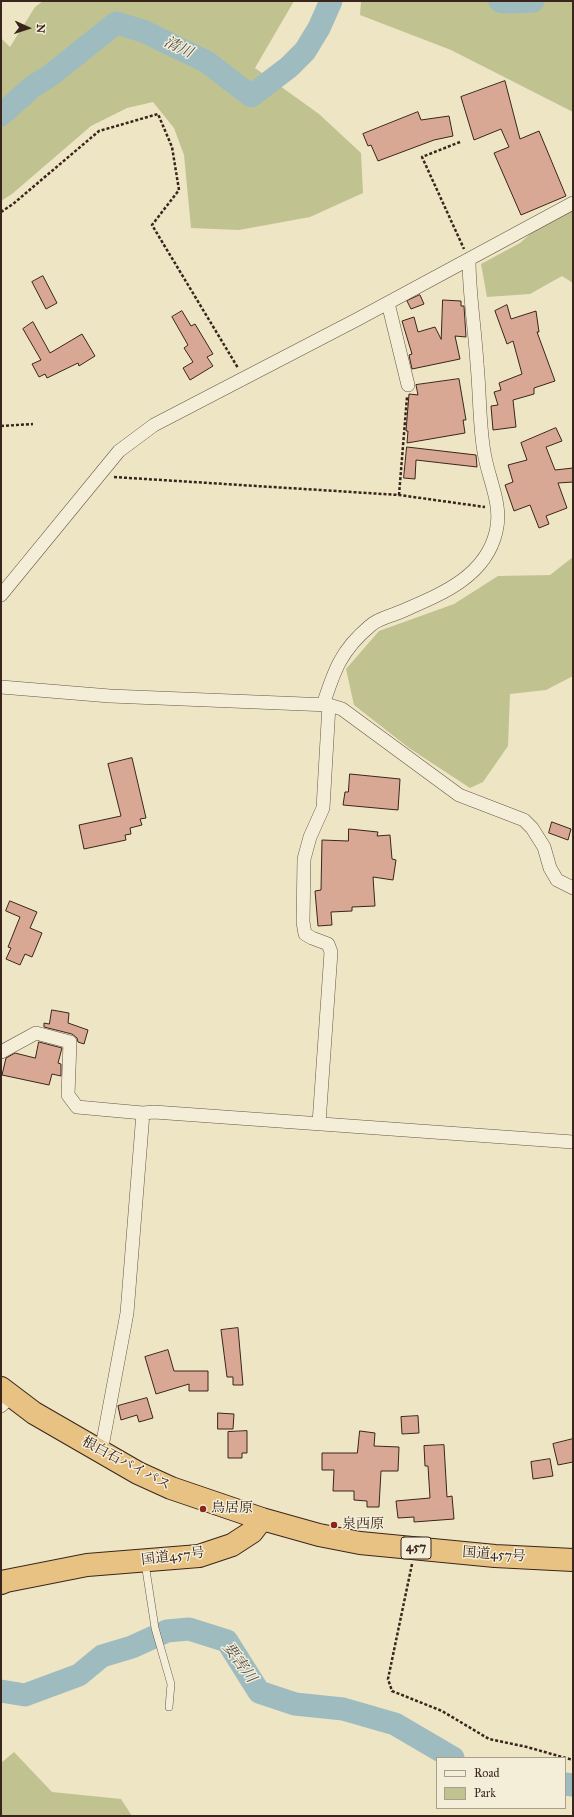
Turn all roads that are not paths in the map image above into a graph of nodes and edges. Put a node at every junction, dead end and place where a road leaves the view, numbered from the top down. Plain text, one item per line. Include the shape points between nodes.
1 (573, 203) edge
2 (469, 259) junction
3 (388, 303) junction
4 (408, 385) road end
5 (1, 595) edge
6 (1, 687) edge
7 (326, 705) junction
8 (573, 888) edge
9 (1, 1052) edge
10 (143, 1113) junction
11 (319, 1123) junction
12 (573, 1142) edge
13 (4, 1397) edge
14 (101, 1452) junction
15 (262, 1519) junction
16 (573, 1560) edge
17 (144, 1561) junction
18 (1, 1583) edge
19 (169, 1707) dead end

1 - 2 street
2 - 3 street
2 - 7 street via 469,288 474,317 484,453 498,505 496,532 484,560 461,582 428,600 371,624 348,646 335,670
3 - 4 street
3 - 5 street via 154,425 119,451
6 - 7 street via 110,696
7 - 8 street via 342,709 356,717 459,795 524,820 544,847 550,868 557,880
7 - 11 street via 323,808 310,837 304,859 305,934 328,944 331,952
9 - 10 street via 36,1033 70,1042 68,1095 77,1108
10 - 11 street
10 - 14 street via 127,1313
11 - 12 street
13 - 14 highway, 根白石バイパス / 457
14 - 15 highway, 根白石バイパス / 457 via 138,1474 171,1488
15 - 16 highway, 国道457号 / 457 via 360,1543 495,1556
15 - 17 highway, 国道457号 via 252,1532 232,1545 199,1556
17 - 18 highway, 国道457号 via 87,1565
17 - 19 lane via 155,1628 171,1684

